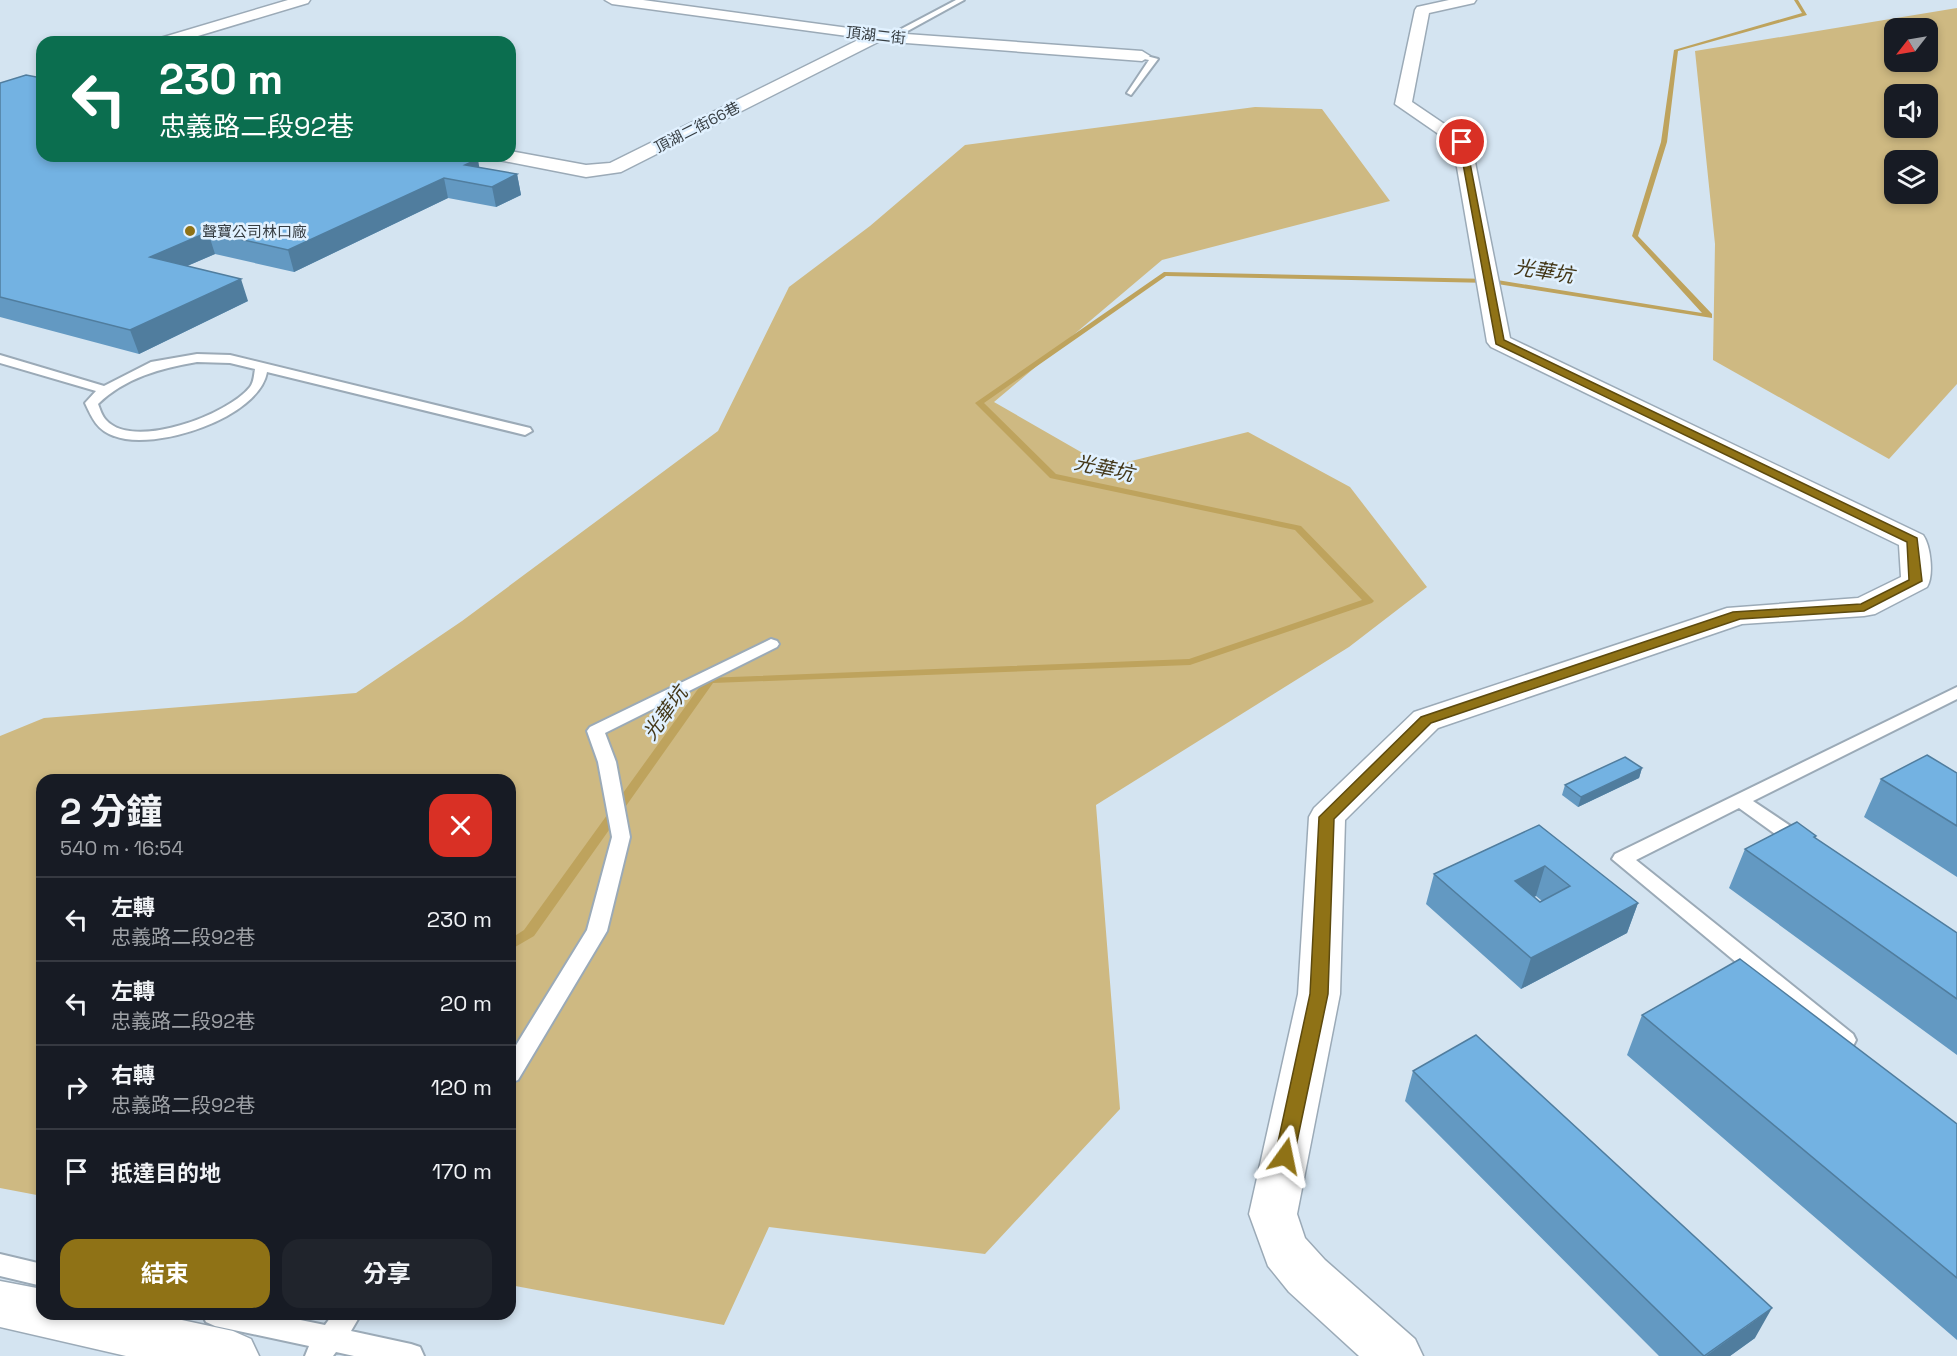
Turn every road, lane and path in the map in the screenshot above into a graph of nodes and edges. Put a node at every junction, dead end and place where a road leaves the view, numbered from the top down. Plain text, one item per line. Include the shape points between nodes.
1 (303, 0) edge
2 (612, 0) edge
3 (961, 0) edge
4 (1469, 0) edge
5 (182, 36) edge
6 (884, 37) junction
7 (1142, 56) joint
8 (1131, 93) dead end
9 (516, 158) edge
10 (0, 359) edge
11 (262, 367) junction
12 (105, 390) junction
13 (525, 431) dead end
14 (771, 644) dead end
15 (1957, 692) edge
16 (1739, 800) junction
17 (1815, 853) edge
18 (1864, 1055) edge
19 (516, 1064) edge
20 (0, 1265) edge
21 (36, 1274) edge
22 (0, 1304) edge
23 (36, 1312) edge
24 (71, 1320) edge
25 (234, 1320) edge
26 (344, 1320) edge
27 (324, 1348) edge
28 (233, 1356) edge
29 (411, 1356) edge
30 (1397, 1356) edge

1 - 5 street
2 - 6 street, 頂湖二街
3 - 6 lane
4 - 30 street via 1422,10 1403,104 1462,142 1499,342 1913,541 1916,581 1864,607 1738,615 1426,720 1327,817 1319,994 1273,1214 1285,1250 1307,1276
6 - 7 street, 頂湖二街
6 - 9 street, 頂湖二街66巷 via 614,168 586,171
7 - 8 lane via 1154,59
10 - 12 lane
11 - 12 lane via 230,359 198,358 155,365
11 - 12 lane via 257,387 240,403 200,424 164,435 132,436 105,427 93,416 91,403
11 - 13 lane
14 - 19 lane via 596,730 607,762 621,837 597,932
15 - 16 lane
16 - 17 lane
16 - 18 lane via 1622,859
20 - 21 lane
22 - 23 street
24 - 28 street
25 - 27 lane
26 - 27 lane
27 - 29 lane

